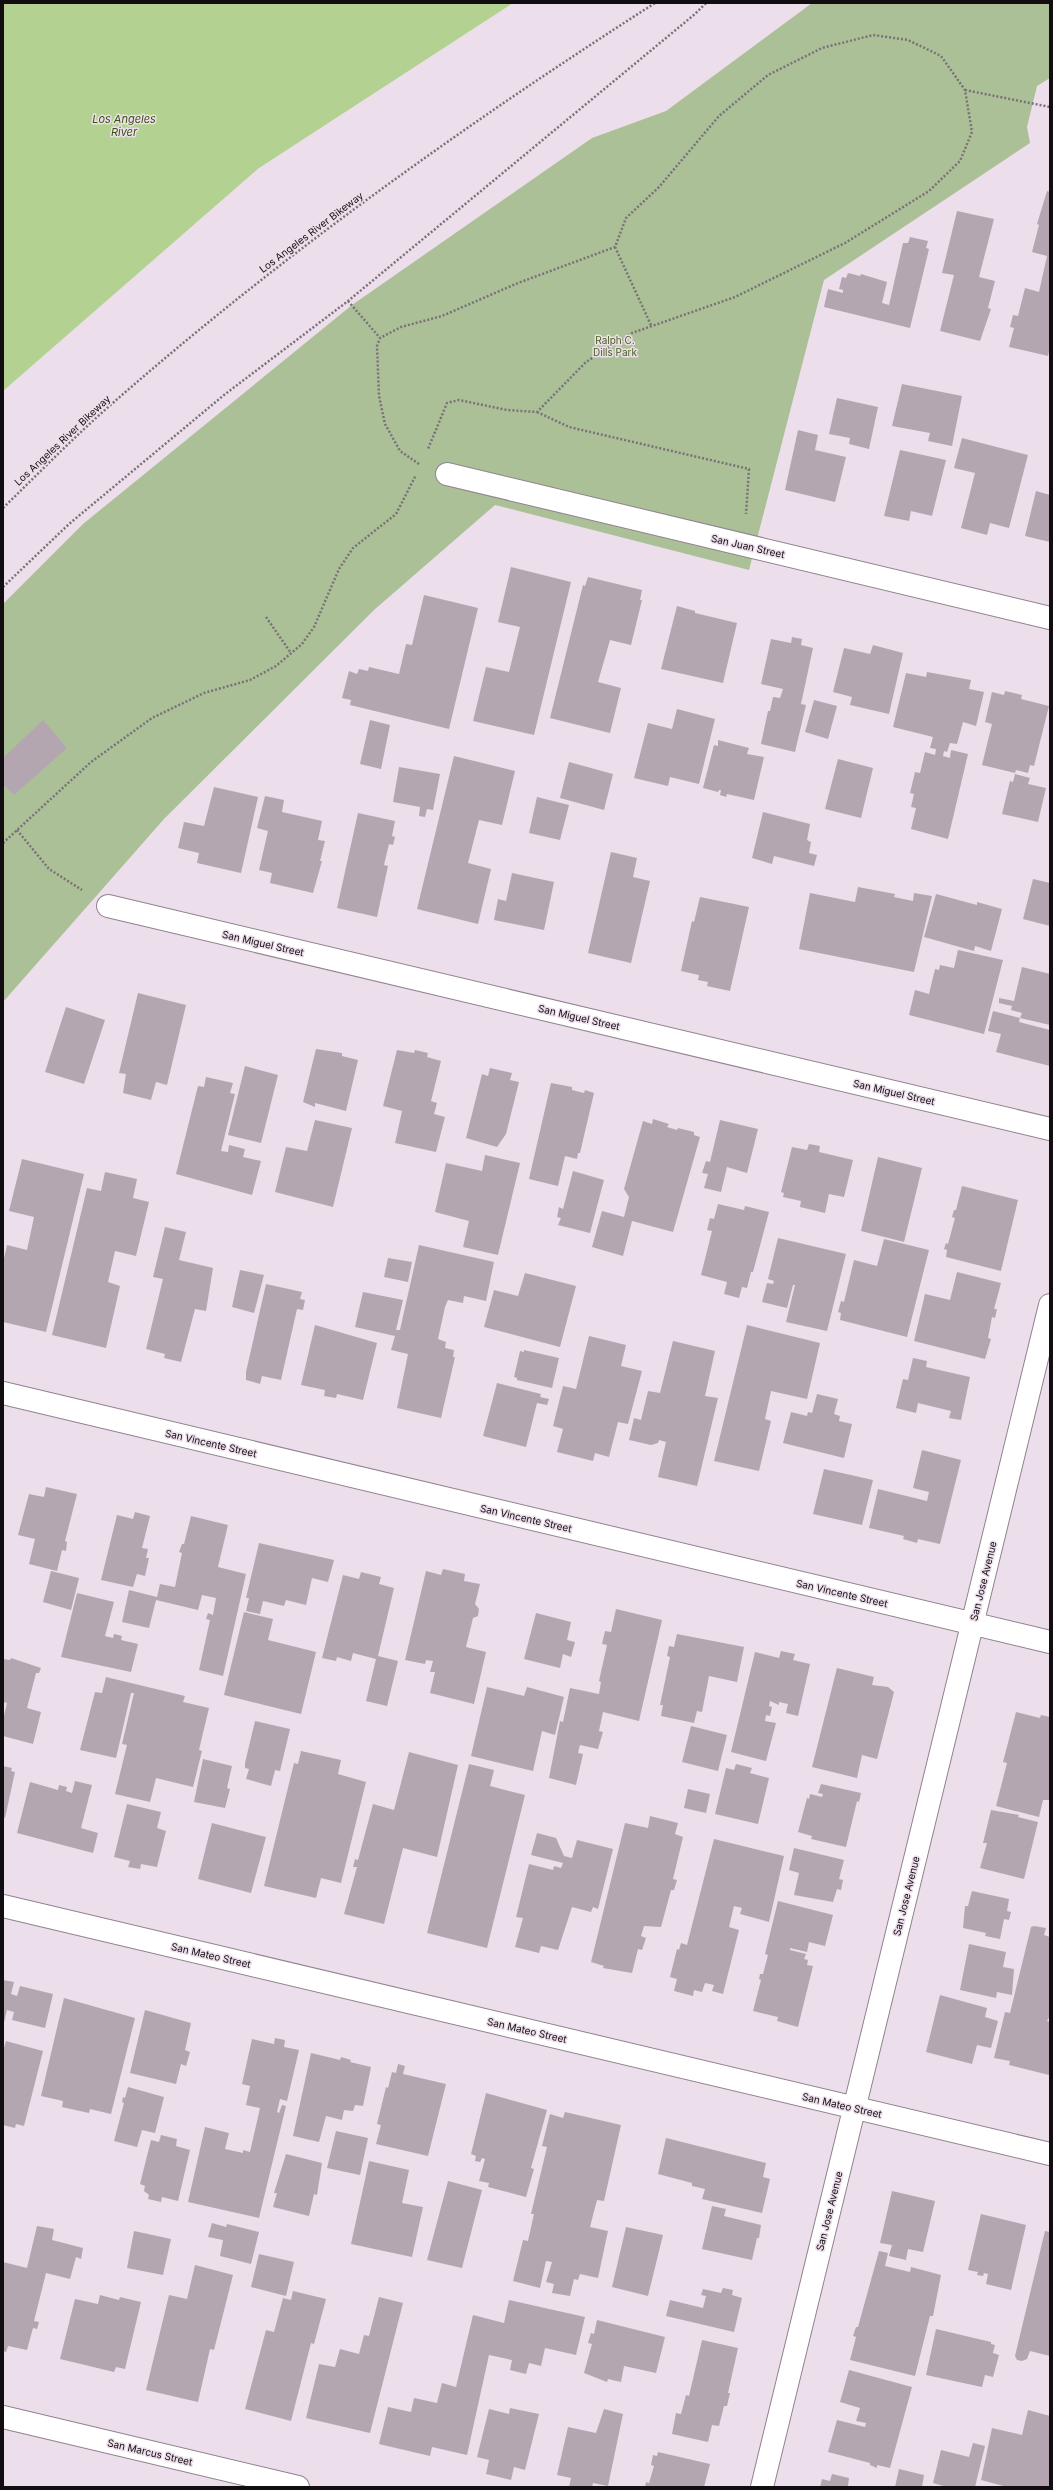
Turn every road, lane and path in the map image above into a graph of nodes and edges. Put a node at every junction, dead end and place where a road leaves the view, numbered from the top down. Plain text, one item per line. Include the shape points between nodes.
1 (655, 3) edge
2 (706, 3) edge
3 (965, 90) junction
4 (1050, 107) edge
5 (615, 246) junction
6 (348, 300) junction
7 (651, 325) junction
8 (380, 338) junction
9 (537, 412) junction
10 (427, 451) dead end
11 (424, 458) dead end
12 (422, 465) junction
13 (446, 474) dead end
14 (3, 508) edge
15 (746, 514) dead end
16 (3, 587) edge
17 (266, 617) dead end
18 (1050, 618) edge
19 (291, 653) junction
20 (18, 830) junction
21 (3, 843) edge
22 (108, 906) joint
23 (1050, 1129) edge
24 (1050, 1305) edge
25 (3, 1393) edge
26 (973, 1624) junction
27 (1050, 1642) edge
28 (3, 1906) edge
29 (854, 2108) junction
30 (1050, 2154) edge
31 (3, 2417) edge
32 (298, 2487) edge
33 (762, 2487) edge

1 - 14 path, Los Angeles River Bikeway via 465,129 322,233 222,311 113,403
2 - 6 path
3 - 4 path
3 - 5 path via 941,56 908,40 873,35 822,48 768,75 719,116 659,187 626,218
3 - 7 path via 972,132 960,161 929,191 845,243 735,297
5 - 7 path
5 - 8 path via 442,316 401,327
6 - 8 path
6 - 16 path via 218,400 69,524
7 - 9 path via 632,333 586,362
8 - 12 path via 376,346 379,396 386,424 400,451
9 - 10 path via 507,410 459,400 447,403
9 - 15 path via 569,427 749,469
11 - 12 path
12 - 19 path via 396,514 353,548 339,569 314,627 302,644
13 - 18 street, San Juan Street
17 - 19 path
19 - 20 path via 276,666 250,680 204,693 152,718 91,762
20 - 21 path
20 - 22 path via 49,869
22 - 23 street, San Miguel Street
24 - 26 street, San Jose Avenue
25 - 26 street, San Vincente Street
26 - 27 street, San Vincente Street
26 - 29 street, San Jose Avenue
28 - 29 street, San Mateo Street
29 - 30 street, San Mateo Street
29 - 33 street, San Jose Avenue
31 - 32 street, San Marcus Street

